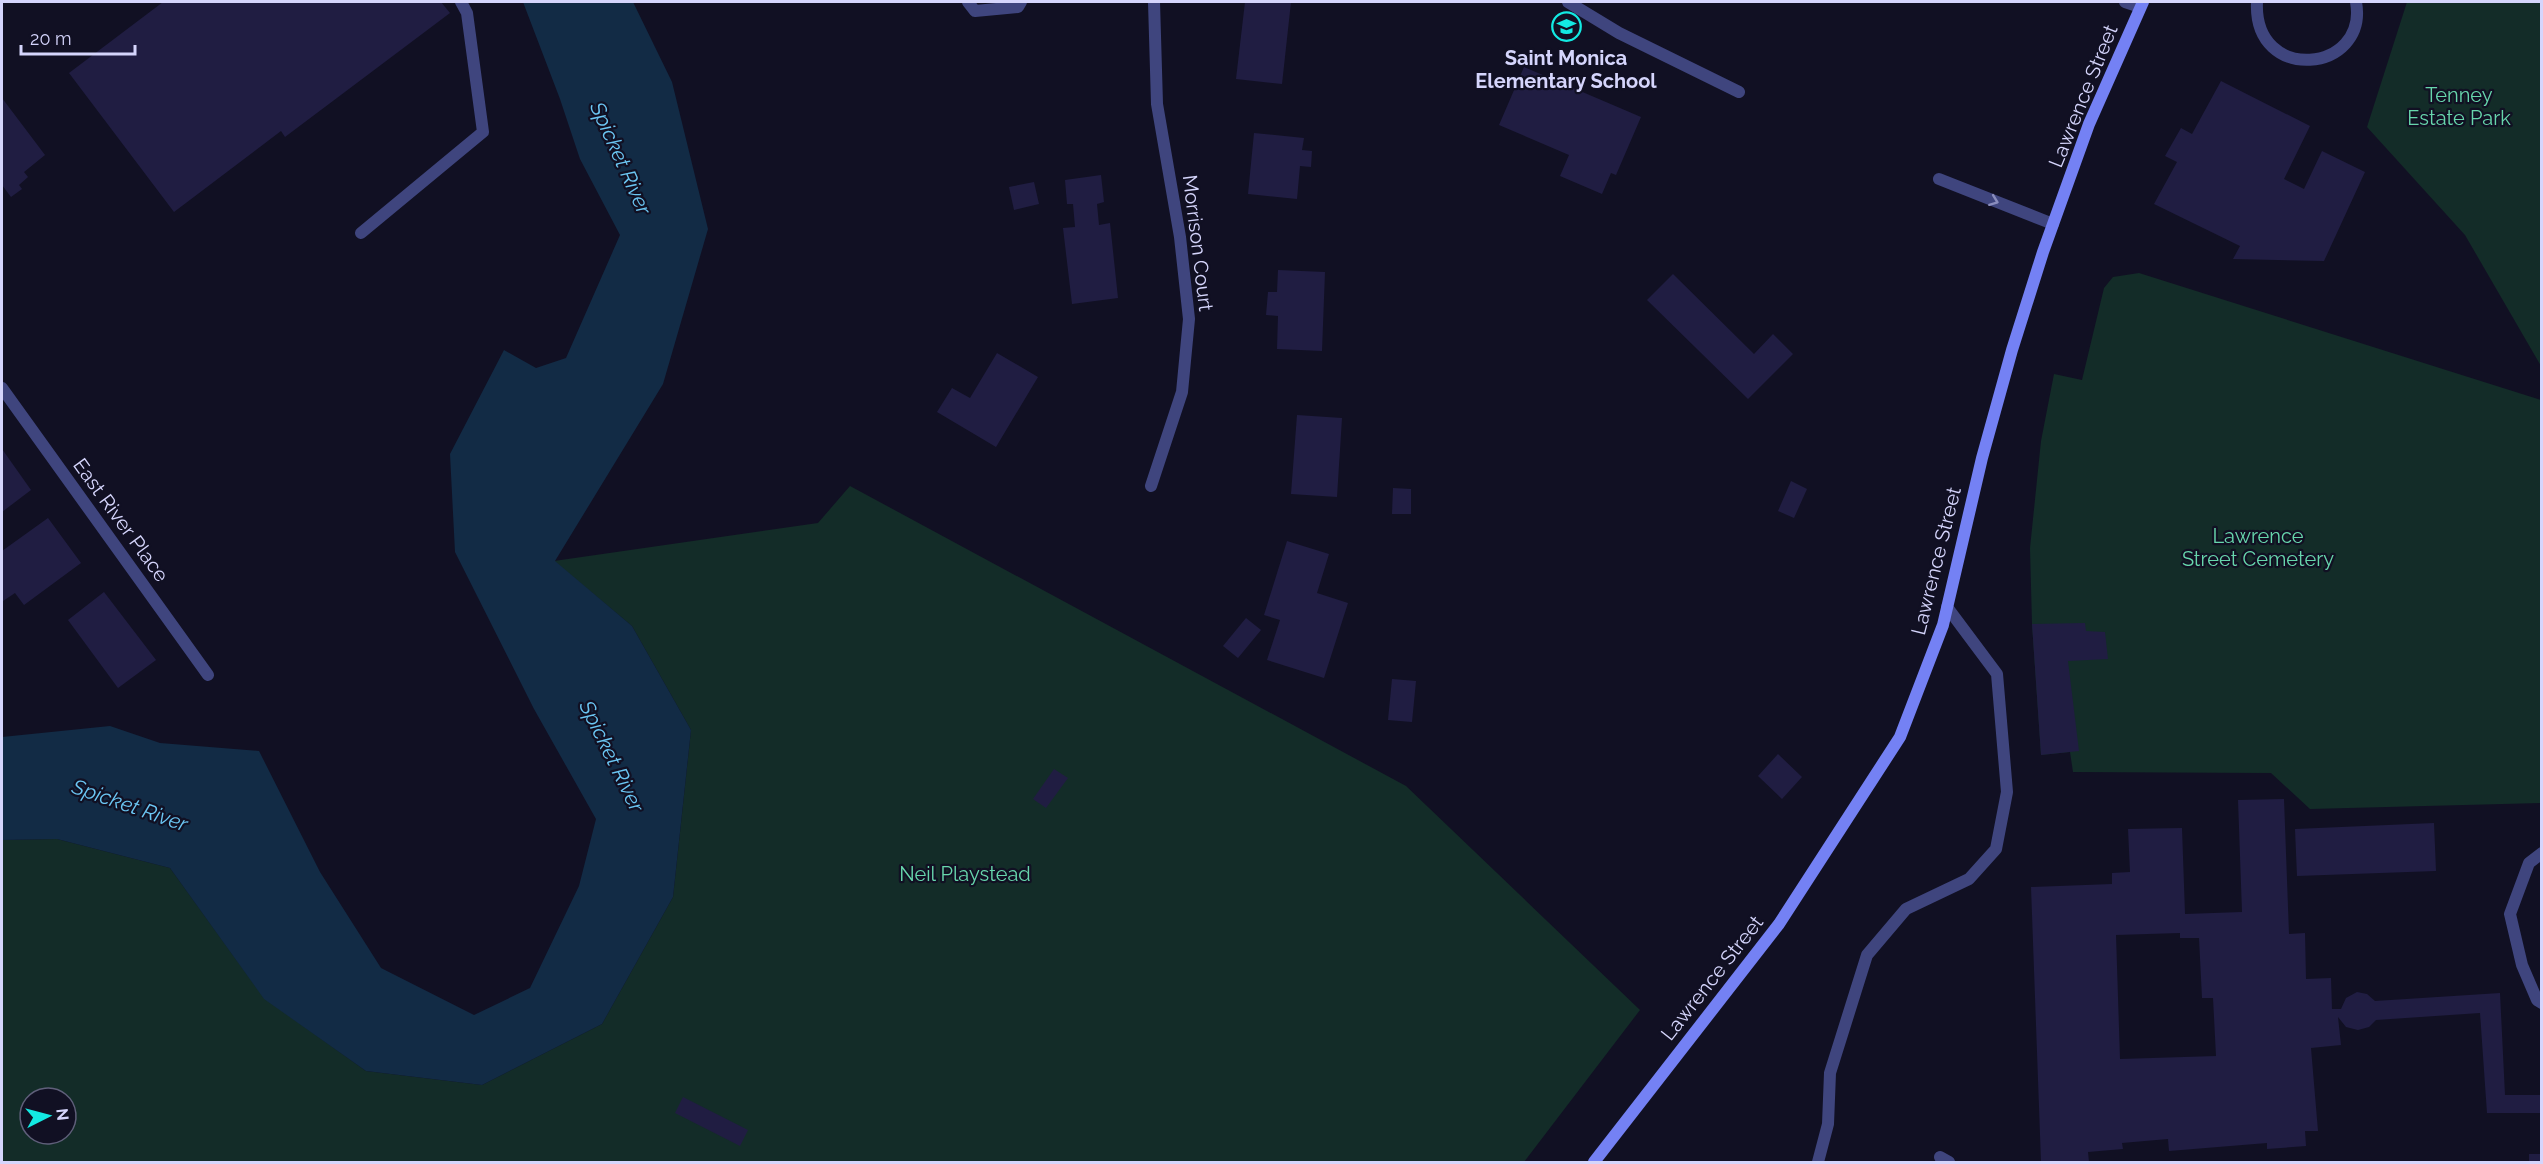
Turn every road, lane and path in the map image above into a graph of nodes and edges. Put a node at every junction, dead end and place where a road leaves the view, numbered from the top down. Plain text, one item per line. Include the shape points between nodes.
1 (461, 2) edge
2 (968, 2) edge
3 (1021, 2) edge
4 (1154, 2) edge
5 (1568, 2) edge
6 (2125, 2) edge
7 (2257, 2) edge
8 (2356, 2) edge
9 (2142, 4) edge
10 (1739, 92) dead end
11 (1939, 179) dead end
12 (2053, 224) junction
13 (361, 233) dead end
14 (2, 388) edge
15 (1151, 486) dead end
16 (1947, 607) junction
17 (208, 675) dead end
18 (2541, 853) edge
19 (2541, 1004) edge
20 (1594, 1162) edge
21 (1818, 1162) edge

1 - 13 street via 468,13 483,132
2 - 3 street via 975,11 1018,7
4 - 15 street, Morrison Court via 1157,104 1180,237 1189,319 1182,392
5 - 10 street via 1619,33
6 - 9 street
7 - 8 street via 2261,33 2271,47 2302,61 2319,60 2347,42 2355,27
9 - 12 main road, Lawrence Street via 2089,124
11 -> 12 street
12 - 16 main road, Lawrence Street via 1982,458
14 - 17 street, East River Place
16 - 20 main road, Lawrence Street via 1900,737 1779,924
16 - 21 street via 1997,674 2007,792 1996,849 1969,879 1906,909 1867,955 1830,1073 1828,1124
18 - 19 street via 2529,863 2510,914 2522,965

